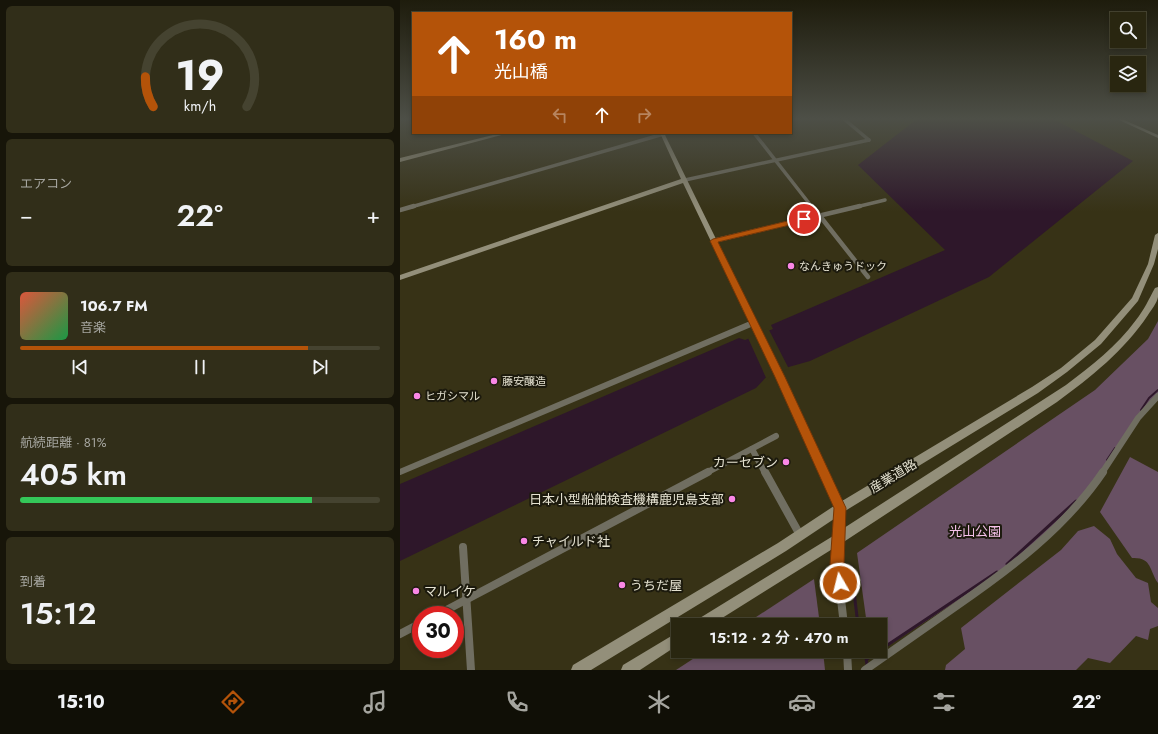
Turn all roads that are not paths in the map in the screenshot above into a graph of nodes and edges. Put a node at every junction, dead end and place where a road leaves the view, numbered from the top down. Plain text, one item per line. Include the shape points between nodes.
1 (439, 150) edge
2 (605, 150) edge
3 (672, 150) edge
4 (768, 150) edge
5 (821, 150) edge
6 (400, 160) edge
7 (776, 160) junction
8 (685, 180) junction
9 (885, 200) dead end
10 (400, 210) edge
11 (820, 216) junction
12 (1158, 235) edge
13 (713, 241) junction
14 (868, 277) dead end
15 (400, 278) edge
16 (1158, 290) edge
17 (755, 326) junction
18 (1158, 396) edge
19 (776, 436) dead end
20 (752, 449) junction
21 (400, 472) edge
22 (840, 508) junction
23 (800, 535) junction
24 (838, 539) junction
25 (463, 547) dead end
26 (467, 600) junction
27 (455, 606) edge
28 (710, 618) edge
29 (843, 618) edge
30 (412, 628) edge
31 (400, 634) edge
32 (671, 642) edge
33 (847, 658) edge
34 (867, 668) edge
35 (471, 670) edge
36 (578, 670) edge
37 (628, 670) edge
38 (848, 670) edge

1 - 6 main road
2 - 10 street
3 - 8 main road
4 - 7 street
5 - 7 street
7 - 8 street
7 - 11 street
8 - 13 main road
8 - 15 main road
9 - 11 street
11 - 13 street
11 - 14 street
12 - 22 main road, 産業道路 via 1151,264 1135,299 1098,342 1035,390
13 - 17 main road
16 - 24 main road, 産業道路 via 1129,335 1087,375
17 - 21 street
17 - 22 main road
18 - 34 street via 1138,418 1090,491 1034,549 1004,573
19 - 20 street
20 - 23 street
20 - 26 street
22 - 23 main road, 産業道路
22 - 24 main road
23 - 36 main road, 産業道路
24 - 28 main road, 産業道路
24 - 29 street via 837,565
25 - 26 street
26 - 27 street
26 - 35 street
30 - 31 street
32 - 37 main road
33 - 38 street

